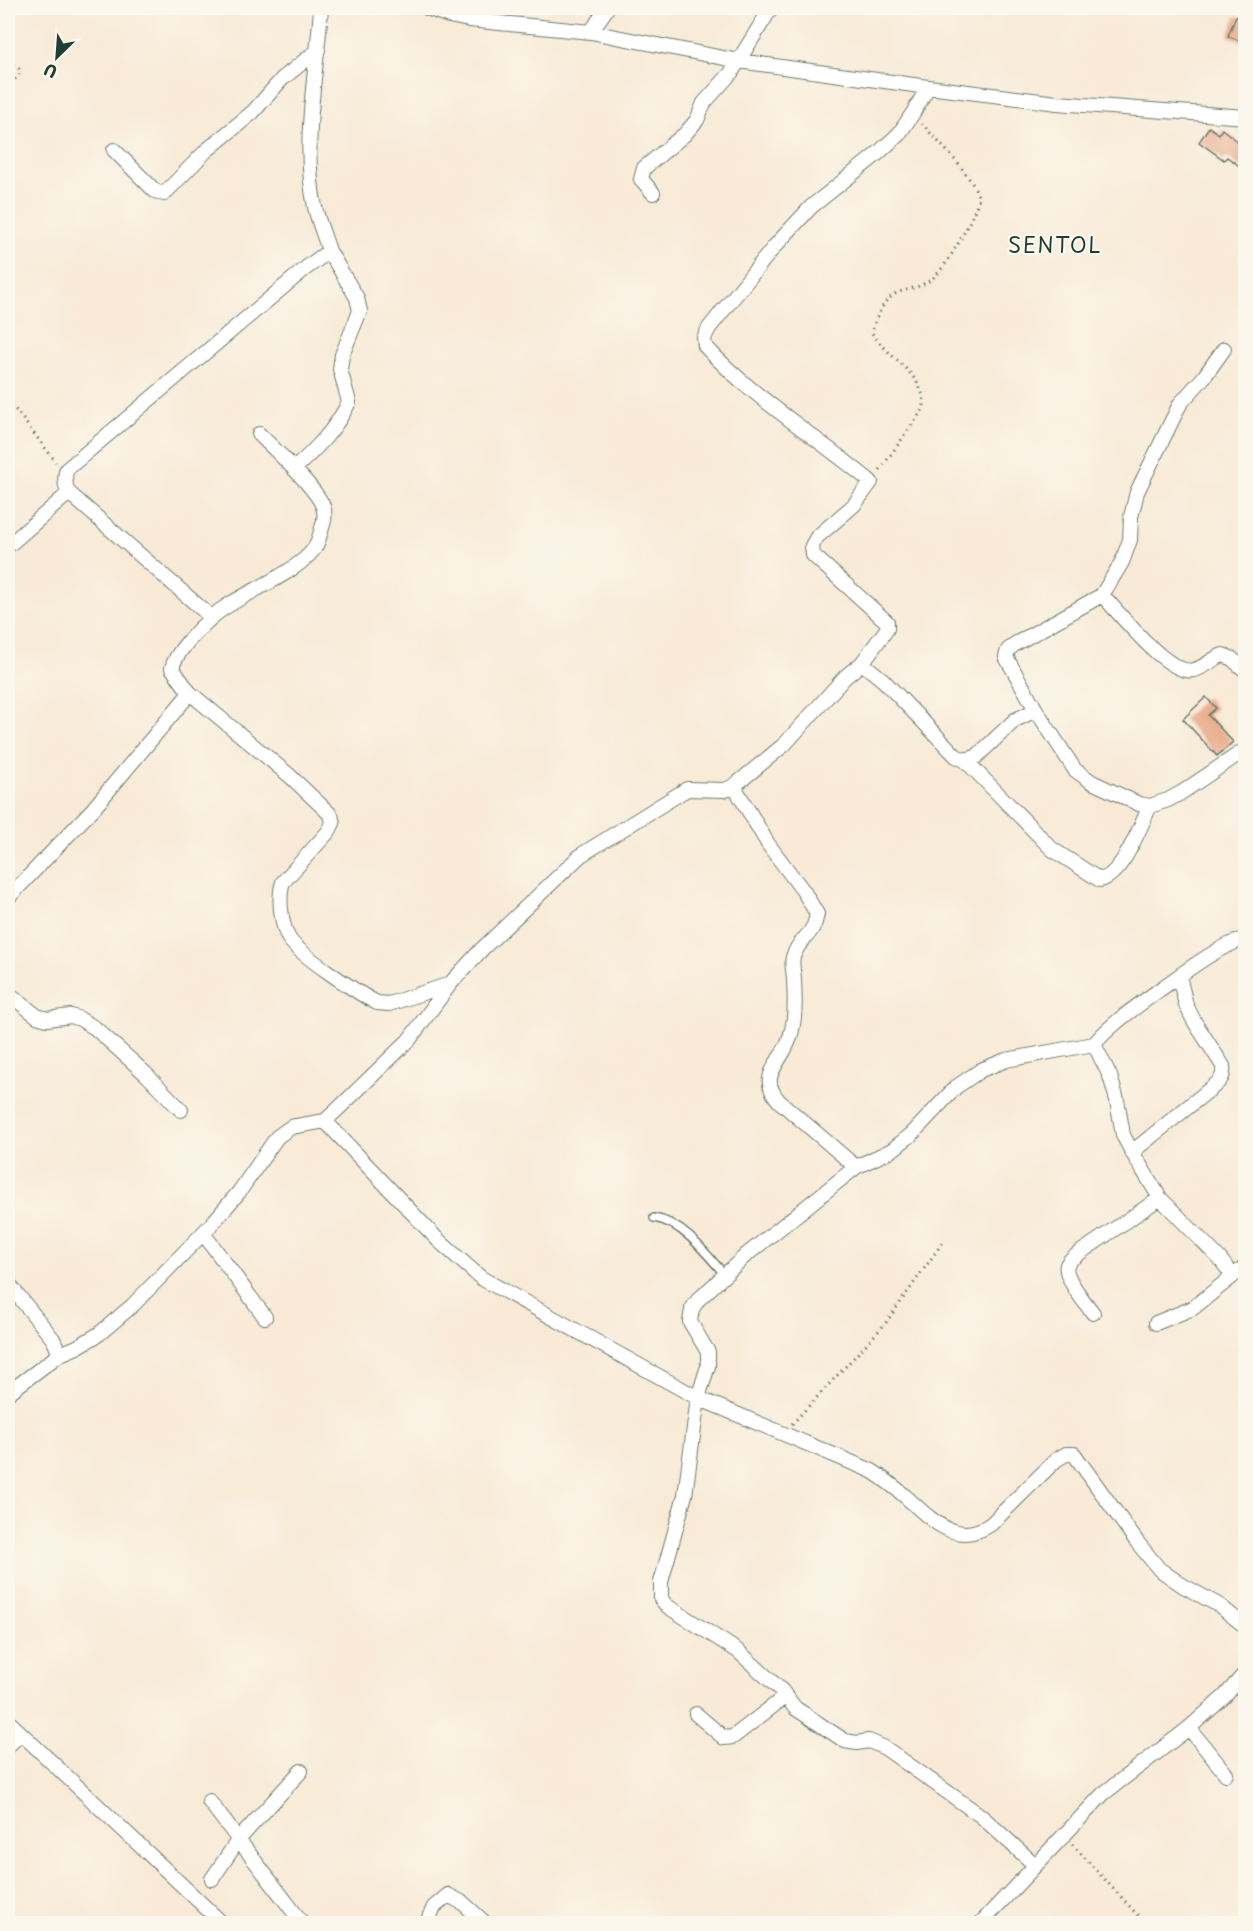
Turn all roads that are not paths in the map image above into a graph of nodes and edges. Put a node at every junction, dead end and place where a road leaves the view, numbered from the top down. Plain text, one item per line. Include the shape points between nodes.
1 (321, 8) edge
2 (427, 8) edge
3 (607, 8) edge
4 (771, 8) edge
5 (591, 32) junction
6 (318, 50) junction
7 (738, 61) junction
8 (928, 87) junction
9 (1245, 117) edge
10 (114, 150) dead end
11 (653, 193) dead end
12 (329, 251) junction
13 (1224, 349) dead end
14 (259, 434) dead end
15 (294, 469) junction
16 (69, 493) junction
17 (8, 546) edge
18 (1102, 595) junction
19 (211, 617) junction
20 (862, 663) junction
21 (1245, 671) edge
22 (190, 693) junction
23 (1036, 710) junction
24 (1245, 749) edge
25 (965, 760) junction
26 (734, 786) junction
27 (1150, 806) junction
28 (8, 898) edge
29 (1245, 938) edge
30 (1179, 976) junction
31 (450, 984) junction
32 (8, 993) edge
33 (1094, 1044) junction
34 (181, 1110) dead end
35 (325, 1121) junction
36 (1132, 1152) junction
37 (856, 1167) junction
38 (1160, 1198) junction
39 (654, 1218) dead end
40 (203, 1233) junction
41 (1245, 1266) edge
42 (723, 1274) junction
43 (1233, 1276) junction
44 (8, 1283) edge
45 (1093, 1313) dead end
46 (265, 1317) dead end
47 (1156, 1323) dead end
48 (60, 1354) junction
49 (8, 1393) edge
50 (698, 1398) junction
51 (1245, 1627) edge
52 (1245, 1672) edge
53 (786, 1696) junction
54 (696, 1714) dead end
55 (8, 1721) edge
56 (1189, 1728) junction
57 (20, 1734) junction
58 (8, 1746) edge
59 (301, 1771) dead end
60 (1226, 1774) dead end
61 (209, 1802) dead end
62 (239, 1839) junction
63 (1034, 1864) junction
64 (212, 1879) dead end
65 (223, 1923) edge
66 (303, 1923) edge
67 (426, 1923) edge
68 (486, 1923) edge
69 (980, 1923) edge

1 - 6 street
2 - 5 street via 469,20
3 - 5 street
4 - 7 street
5 - 7 street
6 - 10 street via 282,79 253,112 206,151 164,194 155,191
6 - 12 street via 310,118 310,172 315,208
7 - 8 street
7 - 11 street via 685,134 644,168 641,180
8 - 9 street via 1079,105
8 - 20 street via 899,134 811,207 732,297 704,338 705,346 785,419 871,482 854,505 812,546 813,555 887,622 887,629
12 - 15 street via 360,310 340,369 349,402 341,420
12 - 16 street via 67,469
13 - 18 street via 1180,404 1137,492 1130,540
14 - 15 street
15 - 19 street via 321,502 326,515 314,549 297,564
16 - 17 street
16 - 19 street
18 - 21 street via 1165,661 1183,670 1194,670 1223,655
18 - 23 street via 1008,650 1006,657
19 - 22 street via 174,660 172,669
20 - 25 street via 956,756
20 - 26 street via 785,744
22 - 28 street via 93,809
22 - 31 street via 331,815 329,831 283,882 279,892 288,938 303,953 378,1003 389,1004
23 - 25 street via 1015,720 976,757
23 - 27 street via 1075,770 1092,782
24 - 27 street via 1168,800
25 - 27 street via 1052,849 1100,880 1111,875 1132,846
26 - 31 street via 725,790 687,789 581,855
26 - 37 street via 768,844 817,914 813,928 799,942 792,960 793,1018 789,1040 772,1071 771,1092
29 - 30 street via 1229,943
30 - 33 street via 1111,1025
30 - 36 street via 1186,1005 1224,1072 1214,1086
31 - 35 street via 409,1040
32 - 34 street via 37,1016 71,1016 95,1028
33 - 36 street via 1110,1076 1123,1135
33 - 37 street via 1006,1060 981,1070 956,1086 892,1150
35 - 40 street via 284,1130
35 - 50 street via 438,1240 481,1278
36 - 38 street
37 - 42 street
38 - 43 street
38 - 45 street via 1066,1266 1070,1281
39 - 42 lane via 679,1229
40 - 46 street
40 - 48 street via 99,1334
41 - 43 street
42 - 50 street via 692,1310 690,1322 708,1352
43 - 47 street via 1193,1308
44 - 48 street
48 - 49 street
50 - 51 street via 872,1471 933,1522 966,1534 980,1532 991,1524 1056,1460 1074,1454 1159,1569 1220,1606
50 - 53 street via 685,1495 661,1582 661,1599 738,1652
52 - 56 street
53 - 54 street via 733,1737 724,1738
53 - 63 street via 795,1708 845,1741 868,1741 885,1748 981,1816
55 - 57 street
56 - 60 street
56 - 63 street via 1102,1794
57 - 58 street
57 - 65 street
59 - 62 street
61 - 62 street
62 - 64 street
62 - 66 street
63 - 69 street
67 - 68 street via 434,1907 448,1895

